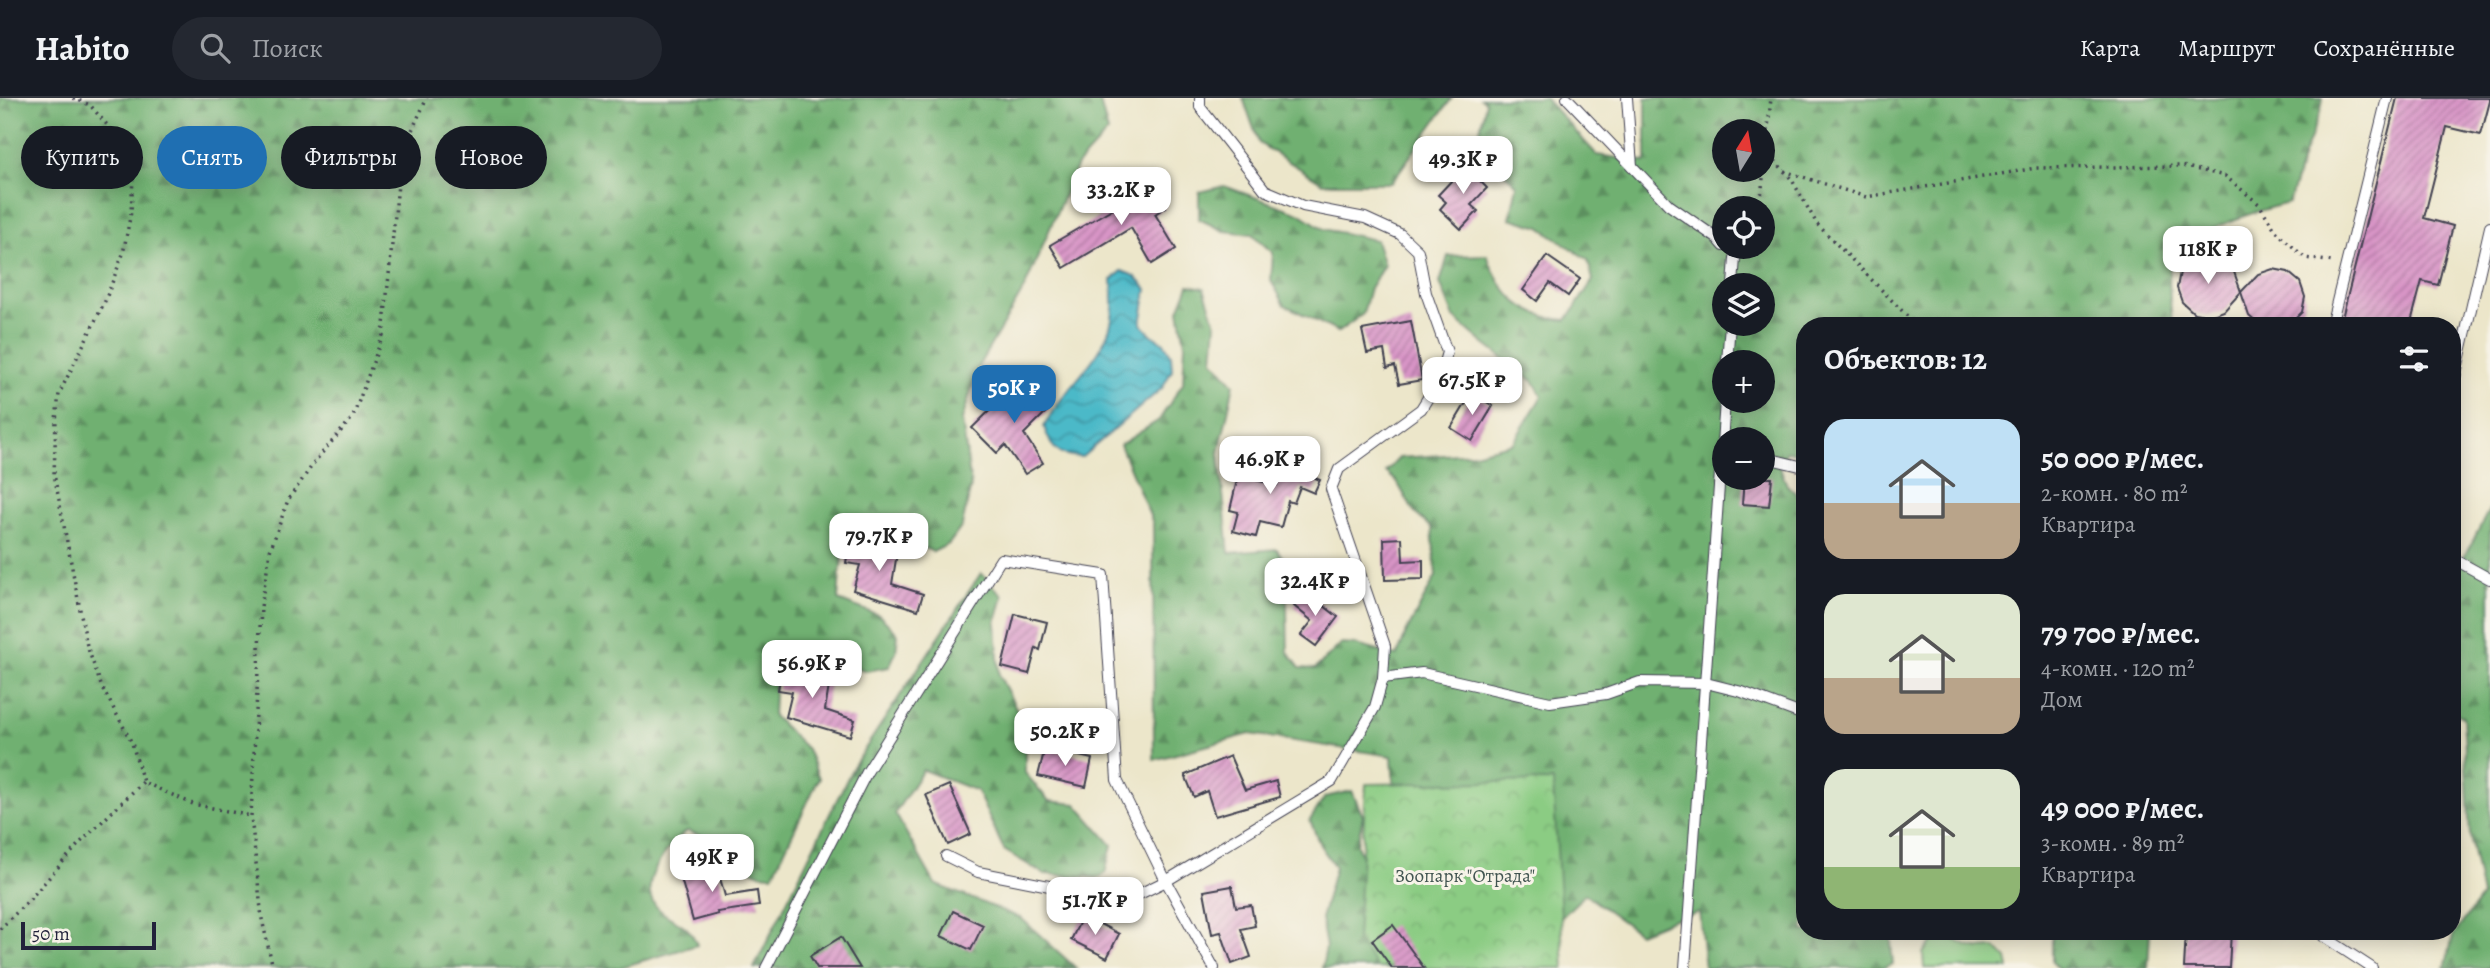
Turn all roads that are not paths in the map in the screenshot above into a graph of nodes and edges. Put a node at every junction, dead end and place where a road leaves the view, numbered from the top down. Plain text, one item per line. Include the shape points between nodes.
1 (1200, 98) edge
2 (1567, 98) edge
3 (1627, 98) edge
4 (2387, 98) edge
5 (1632, 166) junction
6 (2490, 227) edge
7 (1712, 235) edge
8 (2333, 317) edge
9 (2461, 352) edge
10 (1775, 460) edge
11 (1796, 465) edge
12 (1720, 490) edge
13 (2461, 563) edge
14 (2490, 579) edge
15 (1383, 678) junction
16 (1706, 684) junction
17 (1796, 712) edge
18 (946, 856) dead end
19 (1166, 881) junction
20 (2329, 940) edge
21 (766, 968) edge
22 (1214, 968) edge
23 (1685, 968) edge
24 (2372, 968) edge

1 - 15 lane via 1200,107 1265,190 1303,206 1365,218 1399,234 1418,251 1426,293 1447,352 1439,380 1421,409 1339,469 1331,489 1385,646
2 - 5 lane
3 - 5 lane
4 - 8 lane
5 - 7 lane via 1669,205
6 - 9 lane
10 - 11 lane
12 - 16 lane
13 - 14 lane
15 - 16 lane via 1422,673 1550,702 1606,694 1640,682
15 - 19 lane via 1375,707 1332,781
16 - 17 lane
16 - 23 lane
18 - 19 lane via 978,872 1125,901
19 - 21 lane via 1117,780 1103,575 1001,559 867,772
19 - 22 lane
20 - 24 lane

